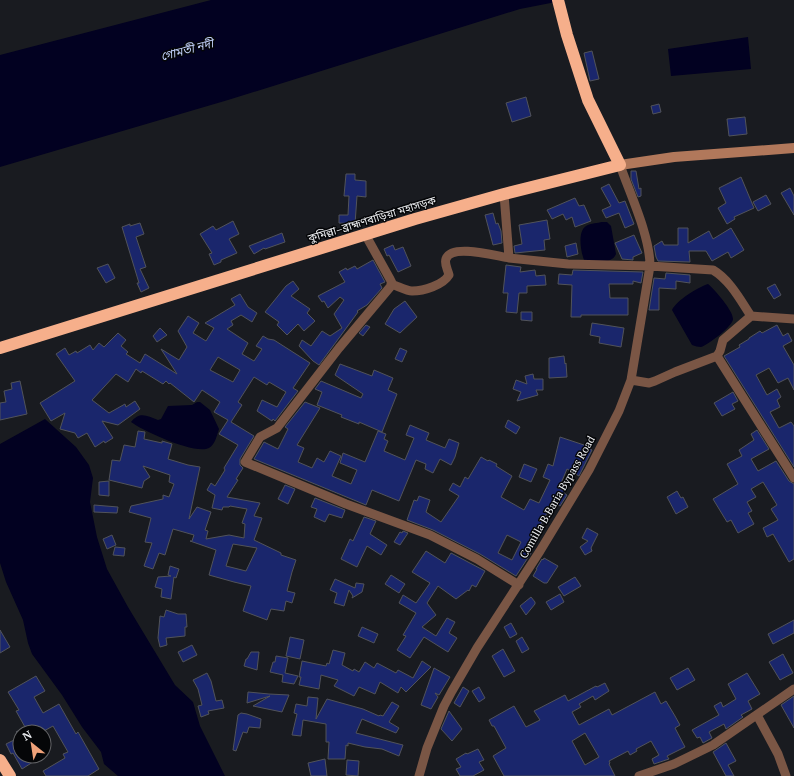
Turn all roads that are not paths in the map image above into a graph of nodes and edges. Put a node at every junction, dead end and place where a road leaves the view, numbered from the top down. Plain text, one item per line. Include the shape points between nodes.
1 (558, 0) edge
2 (794, 148) edge
3 (620, 165) junction
4 (504, 194) junction
5 (365, 234) junction
6 (509, 258) junction
7 (650, 266) junction
8 (391, 284) junction
9 (751, 316) junction
10 (794, 319) edge
11 (0, 348) edge
12 (717, 356) junction
13 (631, 380) junction
14 (794, 478) edge
15 (518, 585) junction
16 (794, 689) edge
17 (757, 715) junction
18 (0, 760) edge
19 (10, 776) edge
20 (419, 776) edge
21 (639, 776) edge
22 (786, 776) edge

1 - 3 highway via 588,100
2 - 3 street via 674,157
3 - 4 highway, কুমিল্লা–ব্রাহ্মণবাড়িয়া মহাসড়ক
3 - 7 street, Comilla B.Baria Bypass Road via 645,237
4 - 5 highway, কুমিল্লা–ব্রাহ্মণবাড়িয়া মহাসড়ক
4 - 6 street
5 - 8 street
5 - 11 highway, কুমিল্লা–ব্রাহ্মণবাড়িয়া মহাসড়ক
6 - 7 street via 568,264
6 - 8 street via 468,251 452,253 447,256 445,263 449,275 441,283 411,291
7 - 9 street via 713,270 727,282
7 - 13 street, Comilla B.Baria Bypass Road
8 - 15 street via 277,428 260,437 245,462 430,535 477,559
9 - 10 street
9 - 12 street via 723,340
12 - 13 street via 649,383
12 - 14 street
13 - 15 street, Comilla B.Baria Bypass Road via 620,411 589,470
15 - 20 street, Comilla B.Baria Bypass Road via 477,648 444,706
16 - 17 street
17 - 21 street via 713,745 674,764
17 - 22 street via 778,754
18 - 19 highway

